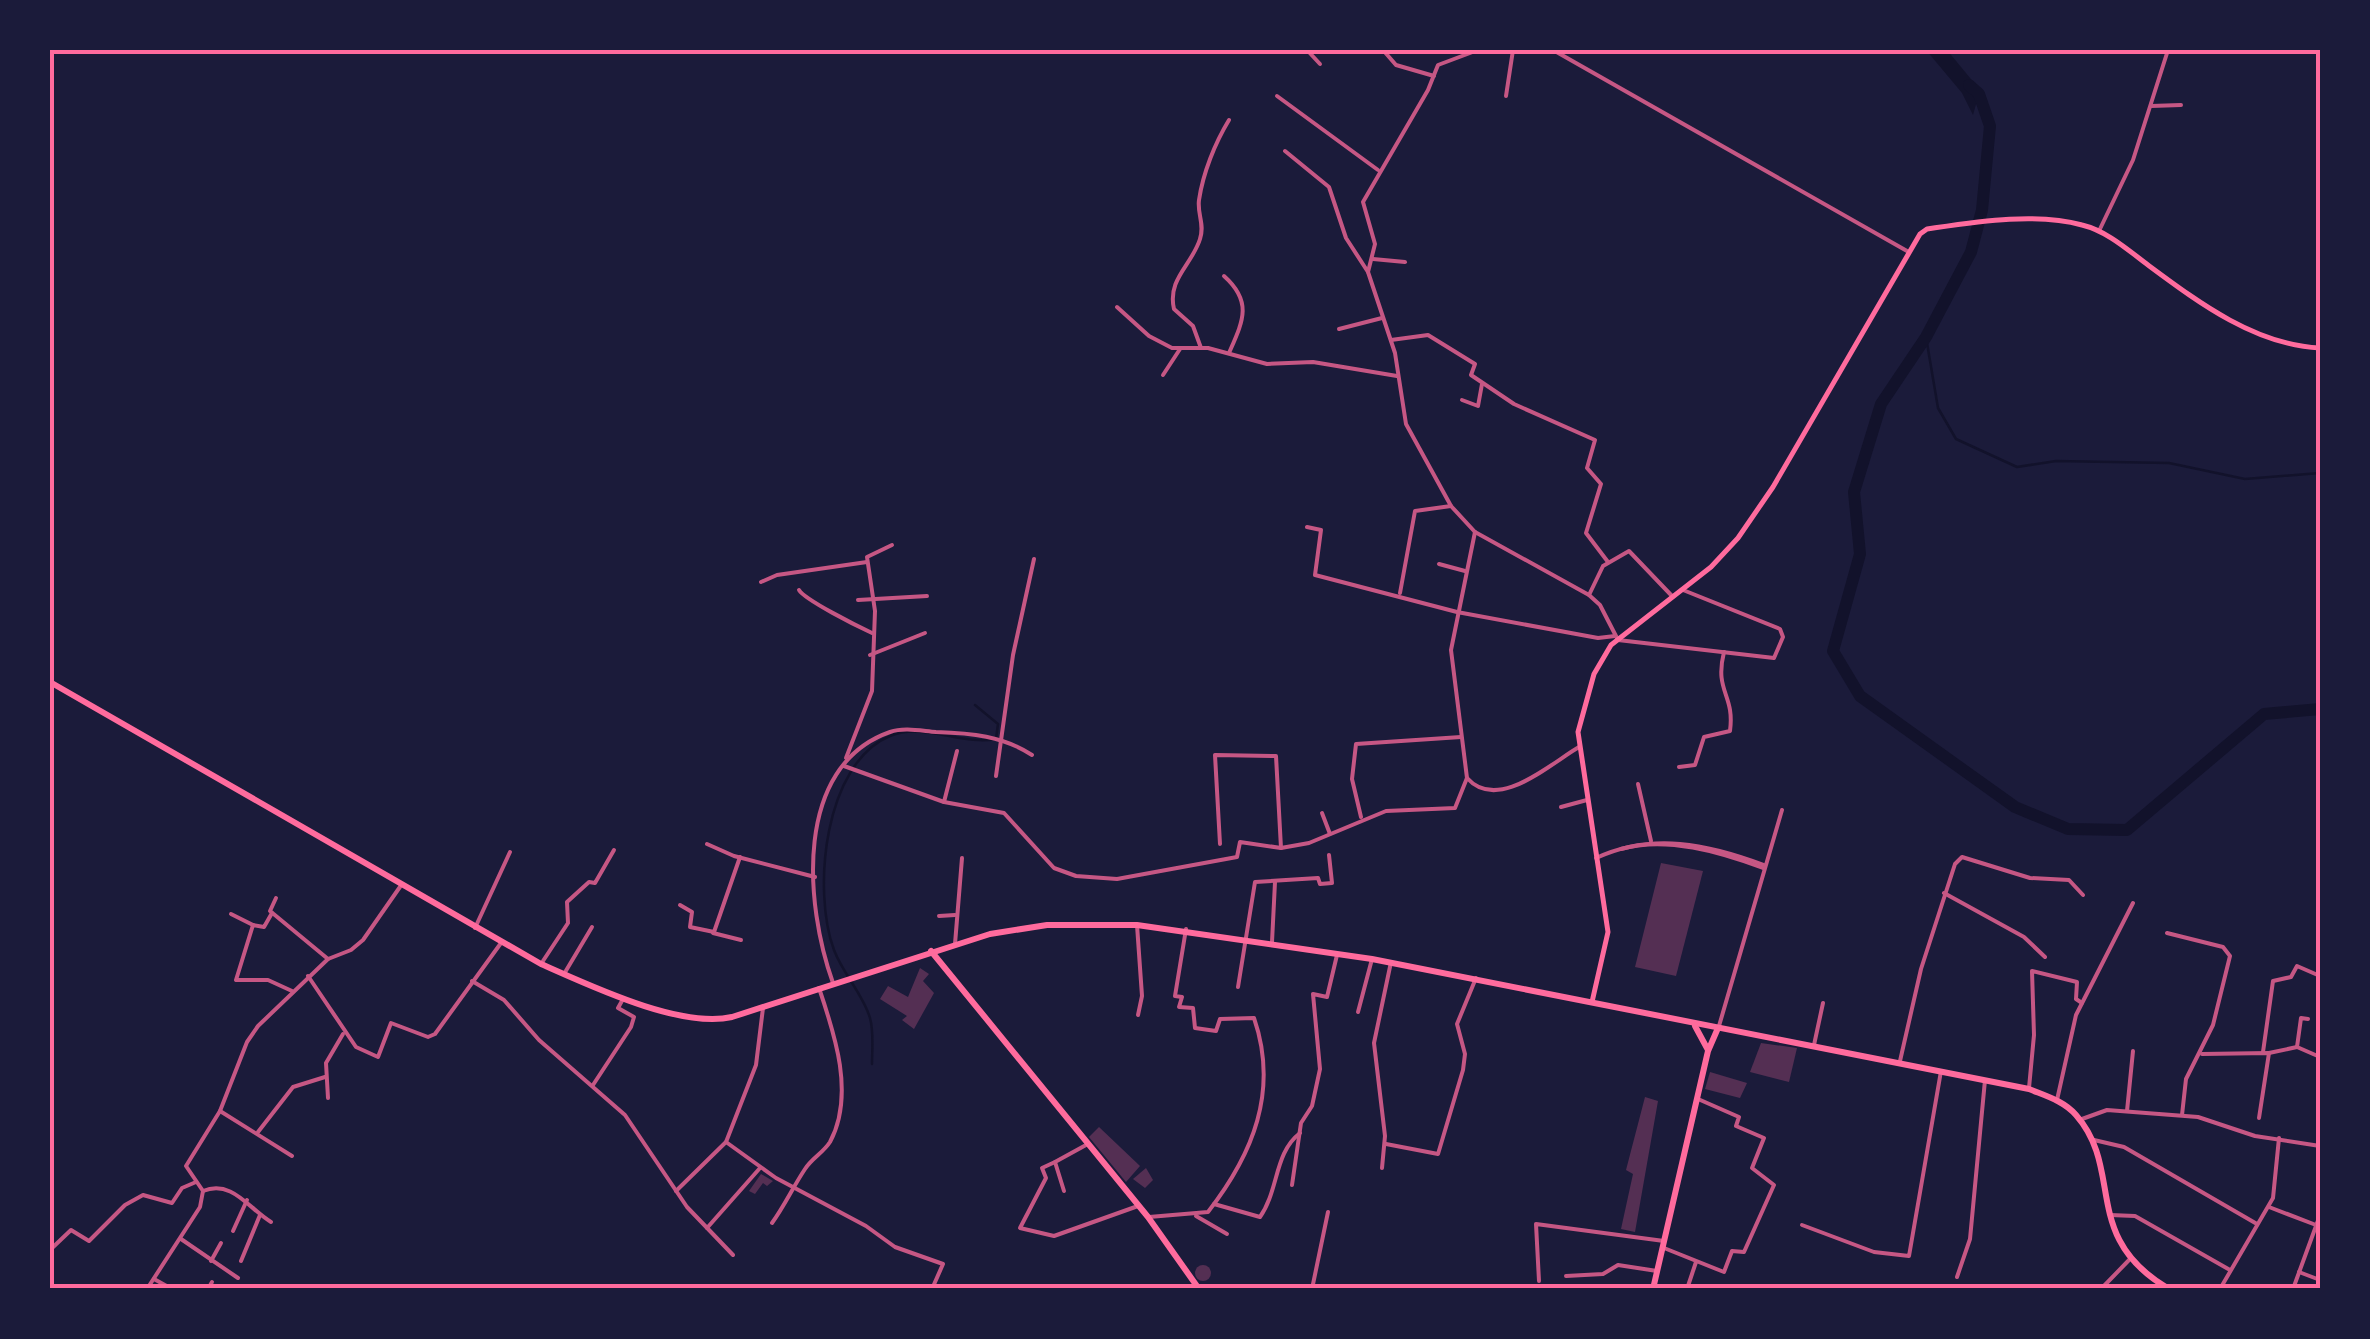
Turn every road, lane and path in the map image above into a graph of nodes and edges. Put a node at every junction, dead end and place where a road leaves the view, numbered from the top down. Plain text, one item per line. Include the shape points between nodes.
1 (1307, 50) edge
2 (1384, 50) edge
3 (1478, 50) edge
4 (1512, 50) edge
5 (1553, 50) edge
6 (2168, 50) edge
7 (1320, 64) dead end
8 (1434, 76) junction
9 (1278, 96) dead end
10 (1506, 96) dead end
11 (2181, 105) dead end
12 (2151, 106) junction
13 (1229, 120) dead end
14 (1285, 151) dead end
15 (1378, 170) junction
16 (2098, 232) junction
17 (1906, 251) junction
18 (1373, 260) junction
19 (1405, 262) dead end
20 (1368, 272) junction
21 (1224, 276) dead end
22 (1117, 307) dead end
23 (1382, 318) junction
24 (1339, 329) dead end
25 (1391, 340) junction
26 (1201, 348) junction
27 (2320, 348) edge
28 (1180, 349) junction
29 (1228, 353) junction
30 (1163, 374) dead end
31 (1398, 376) junction
32 (1482, 384) junction
33 (1462, 400) dead end
34 (1451, 506) junction
35 (1307, 527) dead end
36 (1475, 532) junction
37 (892, 545) dead end
38 (1034, 560) dead end
39 (867, 562) junction
40 (1608, 562) junction
41 (1439, 564) dead end
42 (1465, 571) junction
43 (761, 582) dead end
44 (1682, 589) junction
45 (798, 590) dead end
46 (1400, 595) junction
47 (1589, 595) junction
48 (927, 596) dead end
49 (1672, 597) junction
50 (858, 600) dead end
51 (874, 600) junction
52 (1457, 612) junction
53 (872, 633) junction
54 (925, 633) dead end
55 (1616, 638) junction
56 (1724, 652) junction
57 (870, 655) junction
58 (50, 682) edge
59 (1460, 737) junction
60 (1000, 740) junction
61 (1580, 747) junction
62 (956, 751) dead end
63 (1032, 755) dead end
64 (846, 758) junction
65 (848, 767) junction
66 (1679, 767) dead end
67 (996, 776) dead end
68 (1468, 778) junction
69 (1638, 784) dead end
70 (1587, 800) junction
71 (944, 802) junction
72 (1561, 807) dead end
73 (1782, 810) dead end
74 (1322, 812) dead end
75 (1362, 819) junction
76 (1330, 834) junction
77 (1652, 841) junction
78 (707, 844) dead end
79 (1220, 844) dead end
80 (1281, 848) junction
81 (614, 850) dead end
82 (510, 852) dead end
83 (1329, 855) dead end
84 (740, 857) junction
85 (962, 858) dead end
86 (1597, 859) junction
87 (1763, 866) junction
88 (815, 877) junction
89 (1275, 882) junction
90 (402, 884) junction
91 (1944, 893) junction
92 (2083, 895) dead end
93 (276, 898) dead end
94 (2133, 903) dead end
95 (680, 905) dead end
96 (272, 913) junction
97 (232, 914) dead end
98 (939, 916) dead end
99 (955, 916) junction
100 (253, 925) junction
101 (1137, 925) junction
102 (475, 928) junction
103 (592, 928) dead end
104 (1186, 929) junction
105 (713, 933) junction
106 (2167, 933) dead end
107 (1244, 937) junction
108 (742, 940) dead end
109 (1272, 942) junction
110 (501, 943) junction
111 (955, 944) junction
112 (931, 951) junction
113 (1337, 953) junction
114 (2045, 957) dead end
115 (328, 959) junction
116 (1372, 959) junction
117 (1391, 962) junction
118 (541, 964) junction
119 (564, 974) junction
120 (308, 976) junction
121 (2320, 976) edge
122 (1476, 978) junction
123 (472, 981) junction
124 (835, 982) junction
125 (1238, 987) dead end
126 (819, 988) junction
127 (292, 992) junction
128 (624, 997) junction
129 (1592, 1002) junction
130 (1823, 1003) dead end
131 (2082, 1003) junction
132 (762, 1007) junction
133 (1358, 1012) dead end
134 (1138, 1014) dead end
135 (2308, 1019) dead end
136 (1694, 1025) junction
137 (1718, 1028) junction
138 (345, 1032) junction
139 (1814, 1045) junction
140 (2297, 1048) junction
141 (1708, 1051) junction
142 (2133, 1051) dead end
143 (2266, 1052) junction
144 (2202, 1054) junction
145 (2320, 1057) edge
146 (1900, 1061) junction
147 (1942, 1070) junction
148 (325, 1077) junction
149 (1985, 1080) junction
150 (593, 1086) junction
151 (2028, 1089) junction
152 (328, 1098) dead end
153 (1698, 1098) junction
154 (2057, 1100) junction
155 (220, 1110) junction
156 (2127, 1112) junction
157 (2182, 1115) junction
158 (2259, 1118) dead end
159 (2080, 1120) junction
160 (258, 1132) junction
161 (1300, 1133) junction
162 (2279, 1138) junction
163 (2089, 1139) junction
164 (726, 1142) junction
165 (1086, 1144) junction
166 (1386, 1144) junction
167 (2320, 1146) edge
168 (292, 1156) dead end
169 (1055, 1162) junction
170 (760, 1168) junction
171 (1382, 1168) dead end
172 (196, 1182) junction
173 (1292, 1185) dead end
174 (797, 1188) junction
175 (203, 1191) junction
176 (676, 1191) junction
177 (1064, 1191) dead end
178 (247, 1200) junction
179 (1214, 1204) junction
180 (1138, 1206) junction
181 (2269, 1206) junction
182 (1328, 1212) dead end
183 (1192, 1214) junction
184 (260, 1215) junction
185 (2320, 1215) edge
186 (2110, 1216) junction
187 (1148, 1217) junction
188 (271, 1222) dead end
189 (772, 1223) dead end
190 (2257, 1224) junction
191 (1802, 1225) dead end
192 (2316, 1226) junction
193 (706, 1228) junction
194 (234, 1230) dead end
195 (1227, 1234) dead end
196 (181, 1239) junction
197 (221, 1243) dead end
198 (1664, 1244) junction
199 (50, 1250) edge
200 (733, 1255) dead end
201 (2130, 1259) junction
202 (211, 1262) junction
203 (241, 1262) dead end
204 (1696, 1262) junction
205 (2230, 1270) junction
206 (1657, 1271) junction
207 (2299, 1272) junction
208 (1566, 1276) dead end
209 (1957, 1277) dead end
210 (238, 1278) dead end
211 (154, 1279) junction
212 (2320, 1280) edge
213 (1540, 1281) dead end
214 (212, 1282) dead end
215 (147, 1289) edge
216 (172, 1289) edge
217 (208, 1289) edge
218 (932, 1289) edge
219 (1199, 1289) edge
220 (1312, 1289) edge
221 (1652, 1289) edge
222 (1687, 1289) edge
223 (2101, 1289) edge
224 (2169, 1289) edge
225 (2220, 1289) edge
226 (2294, 1289) edge

1 - 7 street
2 - 8 street via 1396,65
3 - 8 street via 1442,63
4 - 10 street
5 - 17 street
6 - 12 street
8 - 15 street
9 - 15 street
11 - 12 street
12 - 16 street
13 - 26 street via 1198,201 1200,241 1172,292 1174,310 1193,326
14 - 20 street via 1329,187 1346,238
15 - 18 street via 1362,202
16 - 17 main road via 2057,222 1952,226 1928,229
16 - 27 main road via 2214,311 2273,339
17 - 44 main road via 1758,510 1724,555
18 - 19 street
18 - 20 street
20 - 23 street
21 - 29 street via 1244,304
22 - 28 street via 1158,342
23 - 24 street
23 - 25 street
25 - 31 street
25 - 32 street via 1434,338 1475,364 1470,374
26 - 28 street
26 - 29 street
28 - 30 street
29 - 31 street via 1266,364 1312,362
31 - 34 street via 1406,424
32 - 33 street via 1478,406
32 - 40 street via 1596,441 1587,468 1602,484 1586,533
34 - 36 street
34 - 46 street via 1415,511
35 - 46 street via 1320,530 1314,575
36 - 42 street
36 - 47 street
37 - 39 street
38 - 60 street
39 - 43 street
39 - 51 street
40 - 47 street
40 - 49 street via 1629,551
41 - 42 street
42 - 52 street
44 - 49 main road
44 - 56 street via 1782,632 1771,660
45 - 53 street via 810,604
46 - 52 street
47 - 55 street
48 - 51 street
49 - 55 main road
50 - 51 street
51 - 53 street
52 - 55 street
52 - 59 street via 1451,660
53 - 57 street
54 - 57 street
55 - 56 street
55 - 61 main road via 1594,674
56 - 66 street via 1718,679 1730,705 1730,731 1704,737 1695,765
57 - 64 street via 870,700
58 - 90 main road
59 - 68 street
59 - 75 street via 1356,744 1352,779
60 - 63 street
60 - 64 street via 897,730
60 - 67 street
61 - 68 street via 1506,790 1480,788
61 - 70 main road
62 - 71 street
64 - 65 street
65 - 71 street
65 - 88 street via 816,824
68 - 75 street via 1455,808 1401,808
69 - 77 street
70 - 72 street
70 - 86 main road
71 - 80 street via 1004,812 1054,868 1093,880 1237,857 1240,842
73 - 87 street
74 - 76 street
75 - 76 street
76 - 80 street
77 - 86 street
77 - 87 street via 1721,850
78 - 84 street
79 - 80 street via 1215,755 1276,756
81 - 118 street via 594,883 567,902 568,923
82 - 102 street
83 - 89 street via 1332,883
84 - 88 street
84 - 105 street
85 - 99 street
86 - 87 street via 1654,844
86 - 129 main road via 1608,932
87 - 137 street
88 - 124 street via 818,941
89 - 107 street via 1252,886
89 - 109 street
90 - 102 main road
90 - 115 street via 363,940
91 - 92 street via 1962,857 2030,878 2068,880
91 - 114 street via 2024,936
91 - 146 street
93 - 96 street
94 - 131 street
95 - 105 street via 692,912 689,926
96 - 100 street via 264,928
96 - 115 street
97 - 100 street
98 - 99 street
99 - 111 street
100 - 127 street via 236,980 268,980
101 - 104 main road
101 - 111 main road via 1047,925
101 - 134 street
102 - 110 main road
103 - 119 street
104 - 107 main road
104 - 179 street via 1179,1006 1193,1008 1201,1031 1216,1031 1220,1019 1254,1018 1264,1051 1256,1135
105 - 108 street
106 - 144 street via 2223,948 2230,956
107 - 109 main road
107 - 125 street
109 - 113 main road
110 - 118 main road
110 - 123 street
111 - 112 main road
112 - 124 main road
112 - 165 main road
113 - 116 main road
113 - 161 street via 1327,997 1313,994 1320,1069
115 - 120 street
116 - 117 main road
116 - 133 street
117 - 122 main road
117 - 166 street via 1374,1051
118 - 119 main road
119 - 128 main road
120 - 127 street
120 - 138 street
121 - 143 street via 2297,966 2291,978 2273,981
122 - 129 main road
122 - 166 street via 1457,1024 1463,1070 1438,1154
123 - 138 street via 431,1037 390,1024 376,1057
123 - 150 street via 504,1000 538,1040
124 - 126 main road
126 - 132 main road
126 - 174 street via 832,1024 842,1094 827,1148 808,1164
127 - 155 street via 247,1042
128 - 132 main road via 712,1020
128 - 150 street via 618,1008 633,1016 631,1027
129 - 136 main road
130 - 139 street
131 - 151 street via 2077,982 2032,972
131 - 154 street
132 - 164 street via 756,1065
135 - 140 street via 2301,1018
136 - 137 main road
136 - 141 main road
137 - 139 main road
137 - 141 main road
138 - 148 street via 328,1056
139 - 146 main road
140 - 143 street
140 - 145 street
141 - 153 main road
142 - 156 street
143 - 144 street
143 - 158 street
144 - 157 street via 2186,1079
146 - 147 main road
147 - 149 main road
147 - 191 street via 1909,1256 1874,1252
148 - 152 street
148 - 160 street via 293,1088
149 - 151 main road
149 - 209 street via 1970,1239
150 - 176 street via 625,1116
151 - 154 main road
153 - 198 main road
153 - 204 street via 1738,1116 1736,1126 1764,1138 1752,1168 1774,1185 1744,1254 1732,1251 1724,1272
154 - 159 main road
155 - 160 street
155 - 172 street via 187,1164
156 - 157 street
156 - 159 street via 2100,1111
157 - 162 street
159 - 163 main road
160 - 168 street
161 - 173 street
161 - 179 street via 1286,1148 1260,1216
162 - 167 street
162 - 181 street
163 - 186 main road
163 - 190 street via 2124,1147
164 - 170 street
164 - 176 street
165 - 169 street
165 - 180 main road
166 - 171 street
169 - 177 street
169 - 180 street via 1042,1168 1046,1178 1018,1226 1054,1236
170 - 174 street
170 - 193 street
172 - 175 street
172 - 199 street via 172,1203 144,1195 89,1242 71,1230
174 - 189 street
174 - 218 street via 895,1247 943,1264
175 - 178 street via 219,1187
175 - 196 street
176 - 193 street
178 - 184 street
178 - 194 street
179 - 183 street
180 - 187 main road
181 - 190 street
181 - 192 street
182 - 220 street
183 - 187 street
183 - 195 street
184 - 188 street
184 - 203 street
185 - 192 street
186 - 201 main road
186 - 205 street via 2136,1216
187 - 219 main road
190 - 205 street
192 - 207 street
193 - 200 street
196 - 202 street
196 - 211 street
197 - 202 street
198 - 204 street
198 - 206 main road
198 - 213 street via 1536,1224
201 - 223 street
201 - 224 main road
202 - 210 street
204 - 222 street
205 - 225 street
206 - 208 street via 1618,1265 1603,1274
206 - 221 main road
207 - 212 street
207 - 226 street
211 - 215 street
211 - 216 street
214 - 217 street

